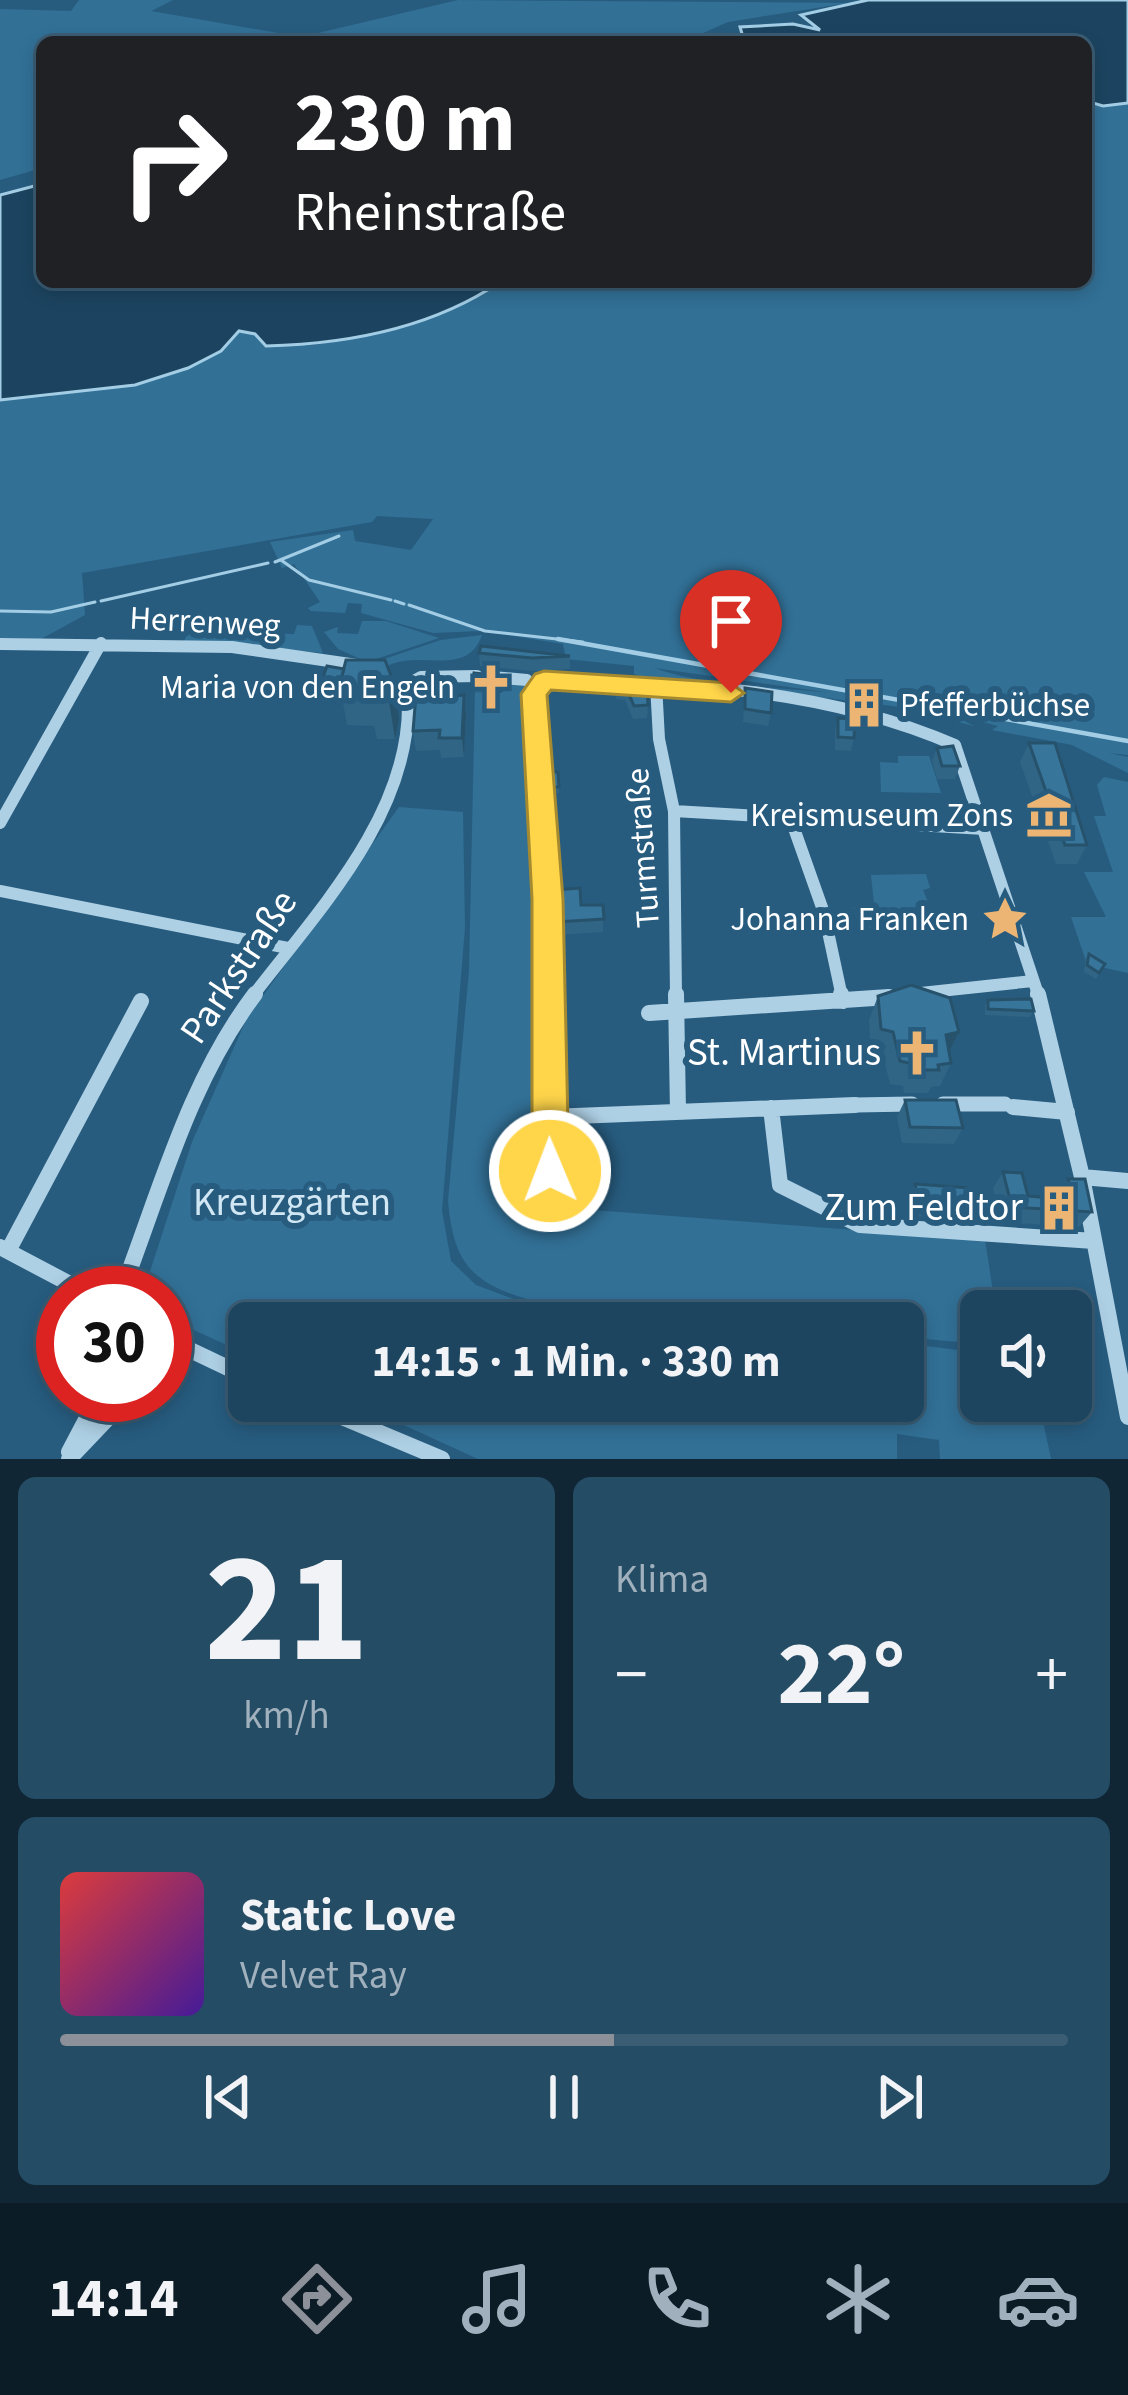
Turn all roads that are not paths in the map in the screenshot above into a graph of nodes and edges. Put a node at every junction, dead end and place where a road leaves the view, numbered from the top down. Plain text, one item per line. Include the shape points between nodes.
1 (101, 643) junction
2 (0, 644) edge
3 (535, 681) junction
4 (656, 685) junction
5 (400, 688) junction
6 (674, 812) junction
7 (790, 817) junction
8 (0, 823) edge
9 (984, 829) junction
10 (0, 891) edge
11 (288, 948) junction
12 (1033, 981) junction
13 (141, 1001) dead end
14 (843, 1001) junction
15 (675, 1010) junction
16 (649, 1013) dead end
17 (855, 1105) joint
18 (1009, 1106) joint
19 (771, 1108) junction
20 (678, 1112) junction
21 (1067, 1112) junction
22 (550, 1117) junction
23 (552, 1177) dead end
24 (1082, 1177) junction
25 (1128, 1181) edge
26 (1094, 1241) junction
27 (4, 1249) edge
28 (36, 1266) edge
29 (132, 1266) edge
30 (192, 1356) edge
31 (228, 1370) edge
32 (1128, 1417) edge
33 (86, 1422) edge
34 (103, 1422) edge
35 (354, 1422) edge
36 (67, 1459) edge
37 (442, 1459) edge

1 - 2 street, Herrenweg
1 - 5 street, Herrenweg via 330,659
1 - 8 street
3 - 4 street
3 - 5 street via 421,677
3 - 22 street
4 - 6 street, Turmstraße
4 - 9 street via 892,716 956,745
5 - 11 street, Parkstraße via 410,706 398,787
6 - 7 street
6 - 15 street, Turmstraße
7 - 9 street
7 - 14 street via 824,913
9 - 12 street
10 - 11 street
11 - 29 street, Parkstraße via 221,1044
12 - 14 street
12 - 21 street
13 - 27 street
14 - 15 street
15 - 16 street
15 - 20 street, Turmstraße
17 - 18 street
17 - 19 street
18 - 21 street
19 - 20 street
19 - 26 street via 780,1185 860,1225
20 - 22 street
21 - 24 street
22 - 23 street
24 - 25 street
24 - 26 street
26 - 32 street
27 - 28 street
30 - 31 street
33 - 36 street
34 - 36 street
35 - 37 street

